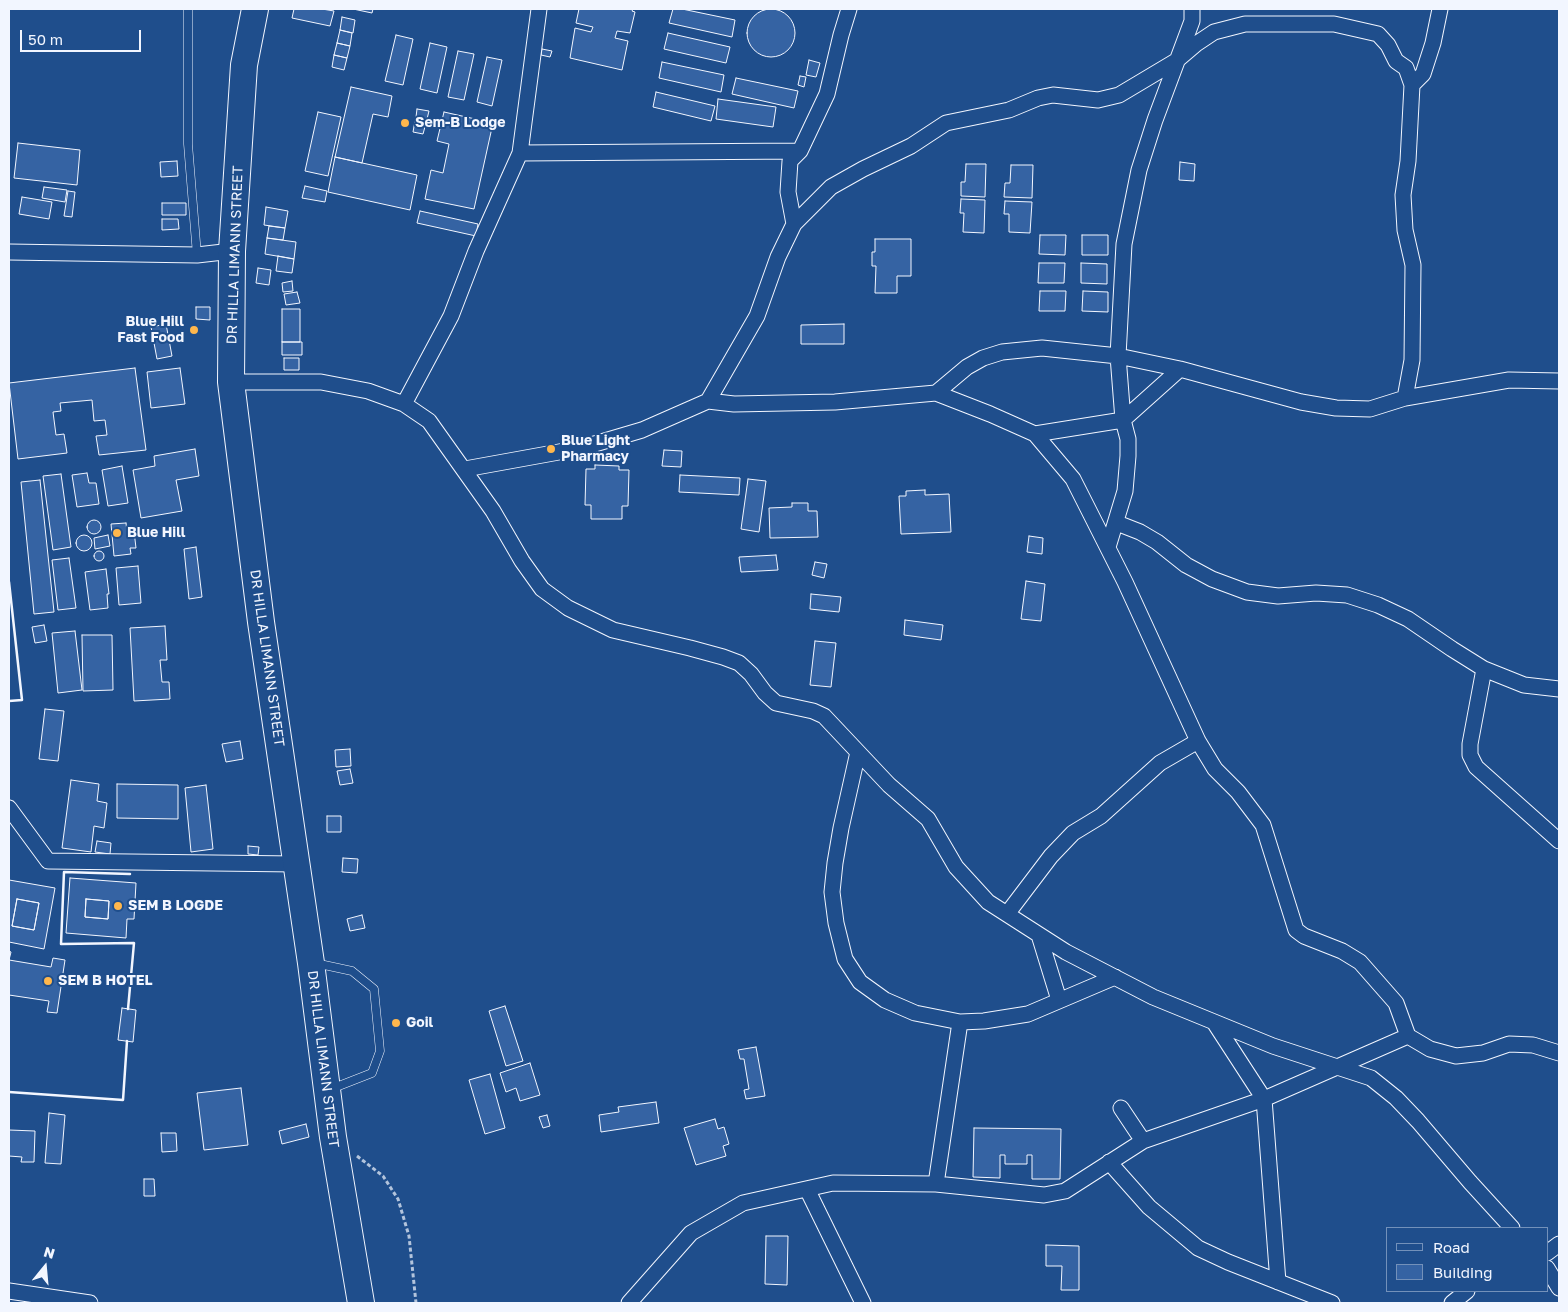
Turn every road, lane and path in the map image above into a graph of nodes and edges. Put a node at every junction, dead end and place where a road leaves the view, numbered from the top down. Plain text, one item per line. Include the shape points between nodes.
1 (188, 9) edge
2 (254, 9) edge
3 (539, 9) edge
4 (849, 9) edge
5 (1192, 9) edge
6 (1440, 9) edge
7 (1176, 61) junction
8 (1412, 85) junction
9 (800, 151) junction
10 (520, 153) junction
11 (794, 224) junction
12 (9, 252) edge
13 (232, 252) junction
14 (197, 255) junction
15 (1118, 356) junction
16 (1180, 369) junction
17 (1559, 381) edge
18 (232, 382) junction
19 (936, 393) junction
20 (1405, 398) junction
21 (708, 401) junction
22 (404, 404) junction
23 (1123, 420) junction
24 (1035, 434) junction
25 (465, 469) junction
26 (1117, 523) junction
27 (1108, 547) junction
28 (1484, 669) junction
29 (1559, 689) edge
30 (1198, 742) junction
31 (858, 752) junction
32 (9, 808) edge
33 (1559, 841) edge
34 (296, 864) junction
35 (1007, 914) junction
36 (1039, 935) junction
37 (310, 962) junction
38 (1115, 977) junction
39 (1059, 1000) junction
40 (960, 1022) junction
41 (1214, 1022) junction
42 (1408, 1036) junction
43 (1559, 1052) edge
44 (1337, 1067) junction
45 (327, 1090) junction
46 (1264, 1099) junction
47 (1121, 1108) dead end
48 (333, 1137) junction
49 (1143, 1141) junction
50 (1109, 1162) junction
51 (936, 1184) junction
52 (807, 1189) junction
53 (1511, 1227) edge
54 (1559, 1244) edge
55 (1548, 1252) edge
56 (1548, 1270) edge
57 (1278, 1282) junction
58 (1559, 1288) edge
59 (9, 1291) edge
60 (1466, 1292) edge
61 (90, 1303) edge
62 (361, 1303) edge
63 (416, 1303) edge
64 (629, 1303) edge
65 (863, 1303) edge
66 (1332, 1303) edge
67 (1452, 1303) edge

1 - 14 lane via 188,144
2 - 13 highway, DR HILLA LIMANN STREET via 244,65
3 - 10 street
4 - 9 street via 827,94
5 - 7 street via 1192,21
6 - 8 street via 1423,74
7 - 8 street via 1214,32 1245,24 1334,24 1378,34 1396,61 1406,68
7 - 11 street via 1119,95 1098,100 1053,95 1009,110 946,123 911,146 831,187
7 - 15 street via 1139,170 1124,244
8 - 20 street via 1403,195 1405,230 1413,265 1412,360
9 - 10 street
9 - 11 street via 790,161 788,192
10 - 22 street via 451,316
11 - 21 street via 778,256 757,316
12 - 14 street
13 - 14 street
13 - 18 highway, DR HILLA LIMANN STREET
15 - 16 street
15 - 19 street via 1042,348 1002,352 967,367
15 - 23 street
16 - 20 street via 1301,402 1336,408 1370,409
16 - 23 street
17 - 20 street via 1509,380
18 - 22 street via 321,382 368,391
18 - 34 highway, DR HILLA LIMANN STREET via 261,622
19 - 21 street via 835,402 734,404
19 - 24 street
21 - 25 street via 642,430 581,448
22 - 25 street via 429,421
23 - 24 street
23 - 26 street via 1128,456 1125,491
24 - 27 street via 1073,480
25 - 31 street via 542,589 568,608 614,630 723,656 739,663 776,703 824,716
26 - 27 street
26 - 28 street via 1157,542 1186,565 1212,579 1247,592 1278,596 1316,593 1346,596 1378,605 1408,619
27 - 30 street
28 - 29 street via 1524,685
28 - 33 street via 1470,755 1476,767
30 - 35 street via 1160,763 1101,816 1073,833 1051,856
30 - 42 street via 1262,825 1296,930 1360,962 1396,1003
31 - 35 street via 889,786 928,819 956,868 988,902
31 - 40 street via 841,828 832,892 845,959 860,982 885,1000 915,1013
32 - 34 street via 48,861
34 - 37 highway, DR HILLA LIMANN STREET
35 - 36 street
36 - 38 street
36 - 39 street
37 - 45 highway, DR HILLA LIMANN STREET
37 - 45 lane via 352,971 374,989 380,1052 372,1073
38 - 39 street
38 - 41 street
39 - 40 street via 1028,1014
40 - 51 street
41 - 44 street
41 - 46 street
42 - 43 street via 1430,1049 1456,1056 1483,1053 1509,1044 1533,1045
42 - 44 street
44 - 46 street
44 - 53 street via 1371,1078 1396,1098
45 - 48 highway, DR HILLA LIMANN STREET
46 - 49 street
46 - 57 street
47 - 49 street
48 - 62 highway, DR HILLA LIMANN STREET
48 - 63 path via 383,1176 398,1199 409,1236
49 - 50 street
50 - 51 street via 1065,1191 1044,1195
50 - 57 street via 1148,1207 1198,1248
51 - 52 street via 833,1183
52 - 64 street via 743,1203 692,1233
52 - 65 street
54 - 55 street
56 - 58 street
57 - 66 street
59 - 61 street
60 - 67 street

